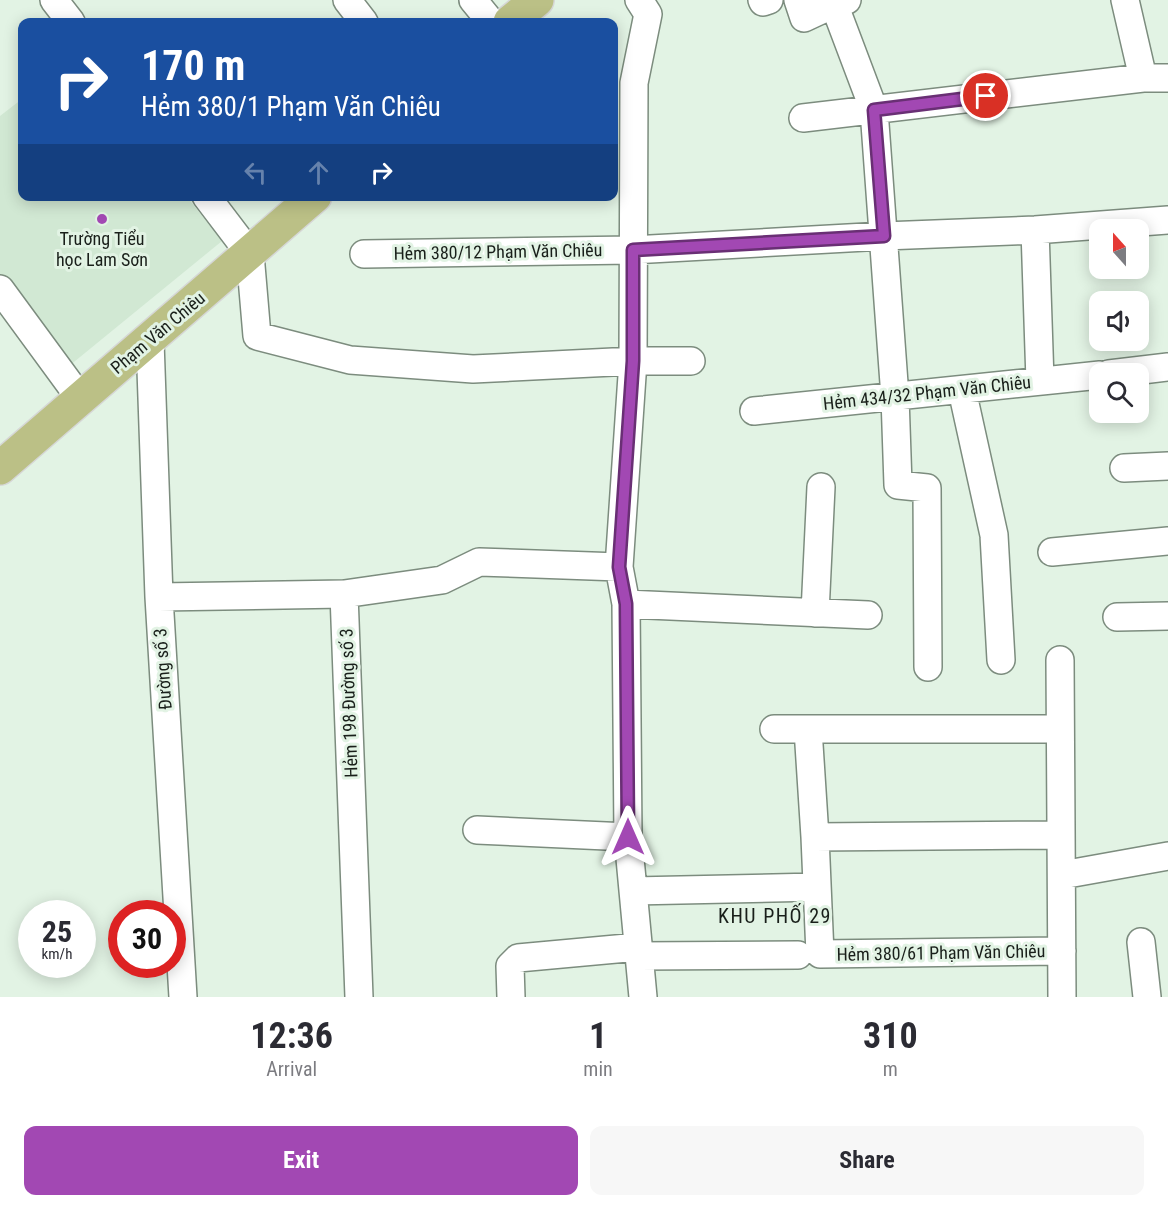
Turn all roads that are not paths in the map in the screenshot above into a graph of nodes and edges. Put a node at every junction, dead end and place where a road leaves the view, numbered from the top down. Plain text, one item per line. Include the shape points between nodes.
1 (54, 0) edge
2 (347, 0) edge
3 (472, 0) edge
4 (537, 0) edge
5 (639, 0) edge
6 (762, 0) edge
7 (769, 0) edge
8 (798, 0) edge
9 (1125, 0) edge
10 (841, 2) edge
11 (68, 18) edge
12 (361, 18) edge
13 (487, 18) edge
14 (515, 18) edge
15 (1156, 78) edge
16 (874, 110) junction
17 (803, 118) dead end
18 (210, 201) edge
19 (309, 201) edge
20 (1168, 220) edge
21 (1035, 230) junction
22 (884, 236) junction
23 (633, 250) junction
24 (250, 254) junction
25 (364, 254) dead end
26 (0, 289) edge
27 (150, 341) junction
28 (633, 361) junction
29 (691, 361) dead end
30 (1168, 367) edge
31 (1149, 369) edge
32 (1089, 376) edge
33 (1040, 381) junction
34 (962, 390) junction
35 (896, 397) junction
36 (80, 398) junction
37 (753, 411) dead end
38 (1168, 466) edge
39 (0, 468) edge
40 (1124, 468) dead end
41 (821, 487) dead end
42 (1168, 541) edge
43 (1052, 552) dead end
44 (619, 567) junction
45 (344, 594) junction
46 (159, 597) junction
47 (626, 604) junction
48 (815, 613) junction
49 (868, 615) dead end
50 (1168, 616) edge
51 (1117, 617) dead end
52 (1001, 660) dead end
53 (1060, 660) dead end
54 (928, 667) dead end
55 (774, 729) dead end
56 (808, 729) junction
57 (1060, 729) junction
58 (477, 830) dead end
59 (1061, 835) junction
60 (628, 837) junction
61 (815, 837) junction
62 (1168, 856) edge
63 (1062, 875) junction
64 (817, 887) junction
65 (633, 891) junction
66 (1141, 942) dead end
67 (1062, 951) junction
68 (638, 952) junction
69 (809, 954) junction
70 (183, 997) edge
71 (359, 997) edge
72 (511, 997) edge
73 (643, 997) edge
74 (1062, 997) edge
75 (1147, 997) edge

1 - 11 street
2 - 12 street
3 - 13 street
4 - 14 main road
5 - 23 street via 648,14 634,83
6 - 7 street
8 - 10 street via 804,18
9 - 15 street
10 - 16 street
15 - 16 street
16 - 17 street
16 - 22 street
18 - 24 street
19 - 24 main road, Phạm Văn Chiêu
20 - 21 street, Hẻm 380/12 Phạm Văn Chiêu
21 - 22 street, Hẻm 380/12 Phạm Văn Chiêu
21 - 33 street
22 - 23 street, Hẻm 380/12 Phạm Văn Chiêu
22 - 35 street
23 - 25 street, Hẻm 380/12 Phạm Văn Chiêu
23 - 28 street
24 - 27 main road, Phạm Văn Chiêu
24 - 28 street via 257,336 350,360 473,369
26 - 36 street
27 - 36 main road, Phạm Văn Chiêu
27 - 46 street, Đường số 3
28 - 29 street
28 - 44 street
30 - 31 street
32 - 33 street, Hẻm 434/32 Phạm Văn Chiêu
33 - 34 street, Hẻm 434/32 Phạm Văn Chiêu
34 - 35 street, Hẻm 434/32 Phạm Văn Chiêu
34 - 52 street via 994,535
35 - 37 street, Hẻm 434/32 Phạm Văn Chiêu
35 - 54 street via 898,485 927,488
36 - 39 main road, Phạm Văn Chiêu
38 - 40 street
41 - 48 street
42 - 43 street
44 - 45 street via 479,562 442,580
44 - 47 street
45 - 46 street
45 - 71 street, Hẻm 198 Đường số 3
46 - 70 street, Đường số 3
47 - 48 street
47 - 60 street
48 - 49 street
50 - 51 street
53 - 57 street
55 - 56 street
56 - 57 street
56 - 61 street
57 - 59 street
58 - 60 street
59 - 61 street
59 - 63 street
60 - 65 street
61 - 64 street
62 - 63 street
63 - 67 street
64 - 65 street
64 - 69 street
65 - 68 street
66 - 75 street
67 - 69 street, Hẻm 380/61 Phạm Văn Chiêu
67 - 74 street
68 - 69 street, Hẻm 380/61 Phạm Văn Chiêu
68 - 72 street, Hẻm 380/61 Phạm Văn Chiêu via 518,958 510,966
68 - 73 street

